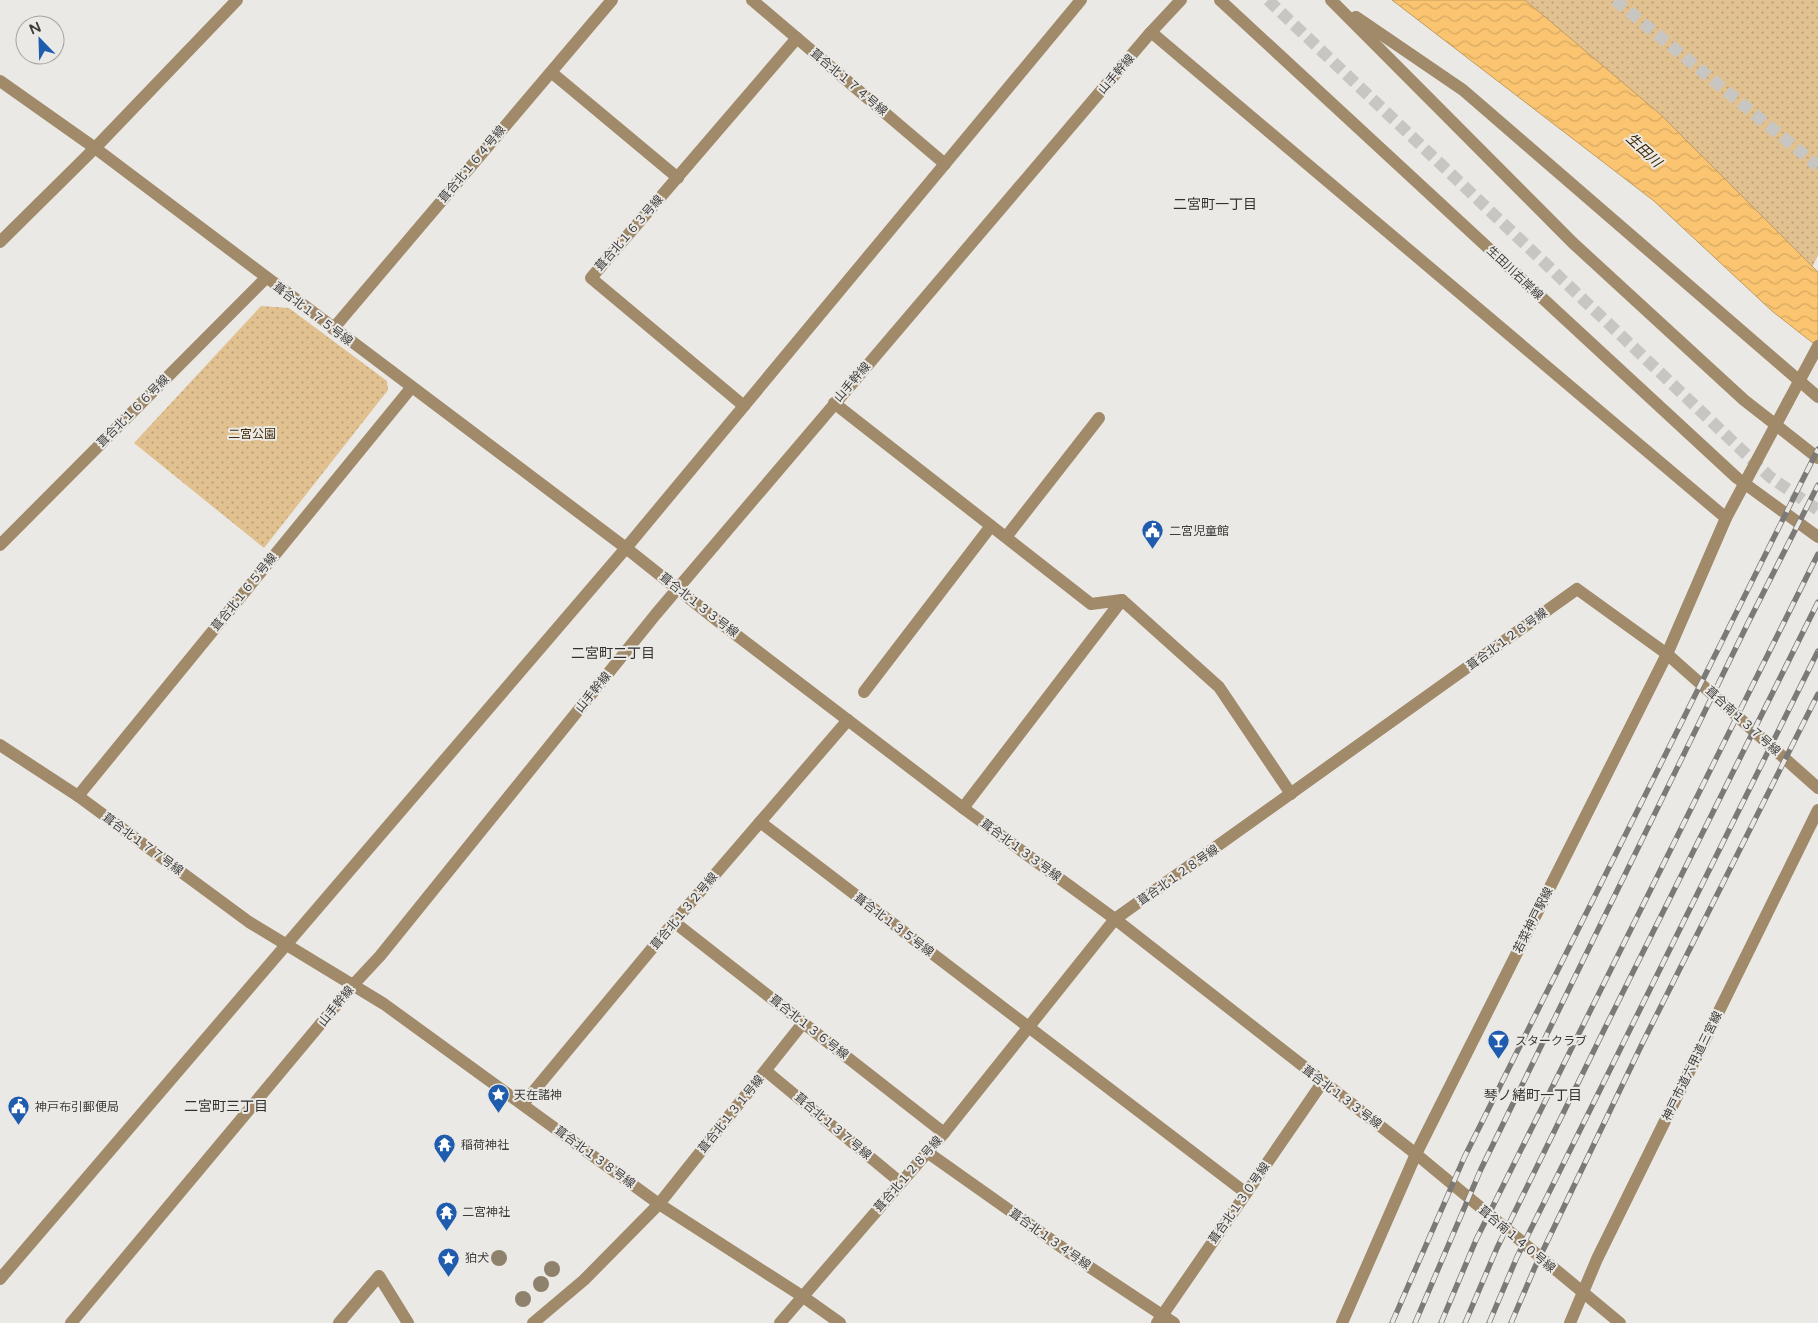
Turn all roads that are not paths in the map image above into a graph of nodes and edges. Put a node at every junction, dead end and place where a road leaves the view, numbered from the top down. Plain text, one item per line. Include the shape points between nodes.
1 (237, 0) edge
2 (612, 0) edge
3 (752, 0) edge
4 (1081, 0) edge
5 (1181, 0) edge
6 (1220, 0) edge
7 (1331, 0) edge
8 (1152, 32) junction
9 (797, 38) junction
10 (551, 72) junction
11 (0, 81) edge
12 (95, 148) junction
13 (945, 164) junction
14 (678, 178) junction
15 (0, 242) edge
16 (266, 278) junction
17 (333, 329) junction
18 (1817, 349) edge
19 (1800, 382) junction
20 (410, 388) junction
21 (1818, 397) edge
22 (834, 403) junction
23 (744, 406) junction
24 (1099, 418) dead end
25 (1818, 458) edge
26 (1726, 518) junction
27 (991, 526) junction
28 (1006, 537) junction
29 (1818, 537) edge
30 (0, 545) edge
31 (626, 548) junction
32 (677, 589) junction
33 (1122, 600) junction
34 (1667, 654) junction
35 (864, 692) dead end
36 (848, 720) junction
37 (0, 745) edge
38 (1818, 788) edge
39 (1292, 794) junction
40 (78, 796) junction
41 (963, 808) junction
42 (1818, 810) edge
43 (760, 822) junction
44 (1115, 919) junction
45 (674, 922) junction
46 (286, 944) junction
47 (353, 985) junction
48 (804, 1023) junction
49 (1029, 1026) junction
50 (766, 1070) junction
51 (1322, 1083) junction
52 (523, 1104) junction
53 (944, 1133) junction
54 (927, 1152) junction
55 (1416, 1154) junction
56 (900, 1182) junction
57 (1246, 1193) junction
58 (659, 1204) junction
59 (0, 1279) edge
60 (1582, 1293) junction
61 (802, 1296) junction
62 (1160, 1319) edge
63 (71, 1323) edge
64 (339, 1323) edge
65 (408, 1323) edge
66 (533, 1323) edge
67 (780, 1323) edge
68 (840, 1323) edge
69 (1174, 1323) edge
70 (1342, 1323) edge
71 (1570, 1323) edge
72 (1620, 1323) edge

1 - 12 street
2 - 10 street, 葺合北１６４号線
3 - 9 street, 葺合北１７４号線
4 - 13 street
5 - 8 street, 山手幹線
6 - 29 street, 生田川右岸線 via 1737,478
7 - 19 street via 1463,90
7 - 25 street via 1573,242 1744,400
8 - 22 street, 山手幹線
8 - 26 street
9 - 13 street, 葺合北１７４号線
9 - 14 street, 葺合北１６３号線
10 - 14 street
10 - 17 street, 葺合北１６４号線
11 - 12 street, 葺合北１７５号線
12 - 15 street
12 - 16 street, 葺合北１７５号線
13 - 23 street
14 - 23 street, 葺合北１６３号線 via 591,278
16 - 17 street, 葺合北１７５号線
16 - 30 street, 葺合北１６６号線
17 - 20 street, 葺合北１７５号線
18 - 19 street
19 - 21 street
19 - 26 street, 若菜神戸駅線, bridge
20 - 31 street, 葺合北１７５号線
20 - 40 street, 葺合北１６５号線
22 - 27 street
22 - 32 street, 山手幹線
23 - 31 street
24 - 28 street
26 - 34 street, 若菜神戸駅線
27 - 28 street
27 - 35 street
28 - 33 street via 1090,604
31 - 32 street, 葺合北１３３号線
31 - 46 street
32 - 36 street, 葺合北１３３号線
32 - 47 street, 山手幹線 via 380,956
33 - 39 street via 1219,687
33 - 41 street
34 - 38 street, 葺合南１３７号線
34 - 39 street, 葺合北１２８号線 via 1577,589
34 - 55 street, 若菜神戸駅線
36 - 41 street, 葺合北１３３号線
36 - 43 street, 葺合北１３２号線
37 - 40 street, 葺合北１７７号線
39 - 44 street, 葺合北１２８号線
40 - 46 street, 葺合北１７７号線 via 249,922
41 - 44 street, 葺合北１３３号線
42 - 60 street, 神戸市道六甲道三宮線
43 - 45 street, 葺合北１３２号線
43 - 49 street, 葺合北１３５号線
44 - 49 street, 葺合北１２８号線
44 - 51 street, 葺合北１３３号線
45 - 48 street, 葺合北１３６号線
45 - 52 street, 葺合北１３２号線
46 - 47 street, 葺合北１７７号線
46 - 59 street
47 - 52 street, 葺合北１３８号線
47 - 63 street, 山手幹線
48 - 50 street, 葺合北１３１号線
48 - 53 street, 葺合北１３６号線
49 - 53 street, 葺合北１２８号線
49 - 57 street, 葺合北１３５号線
50 - 56 street, 葺合北１３７号線
50 - 58 street, 葺合北１３１号線
51 - 55 street, 葺合北１３３号線
51 - 57 street, 葺合北１３０号線
52 - 58 street, 葺合北１３８号線
53 - 54 street, 葺合北１２８号線
54 - 56 street, 葺合北１２８号線
54 - 62 street, 葺合北１３４号線
55 - 60 street, 葺合南１４０号線
55 - 70 street, 若菜神戸駅線
56 - 61 street, 葺合北１２８号線
57 - 62 street, 葺合北１３０号線
58 - 61 street, 葺合北１３８号線
58 - 66 street, 葺合北１３１号線 via 584,1280
60 - 71 street, 神戸市道六甲道三宮線
60 - 72 street, 葺合南１４０号線
61 - 67 street, 葺合北１２８号線
61 - 68 street, 葺合北１３８号線
62 - 69 street, 葺合北１３４号線
64 - 65 street via 378,1276

